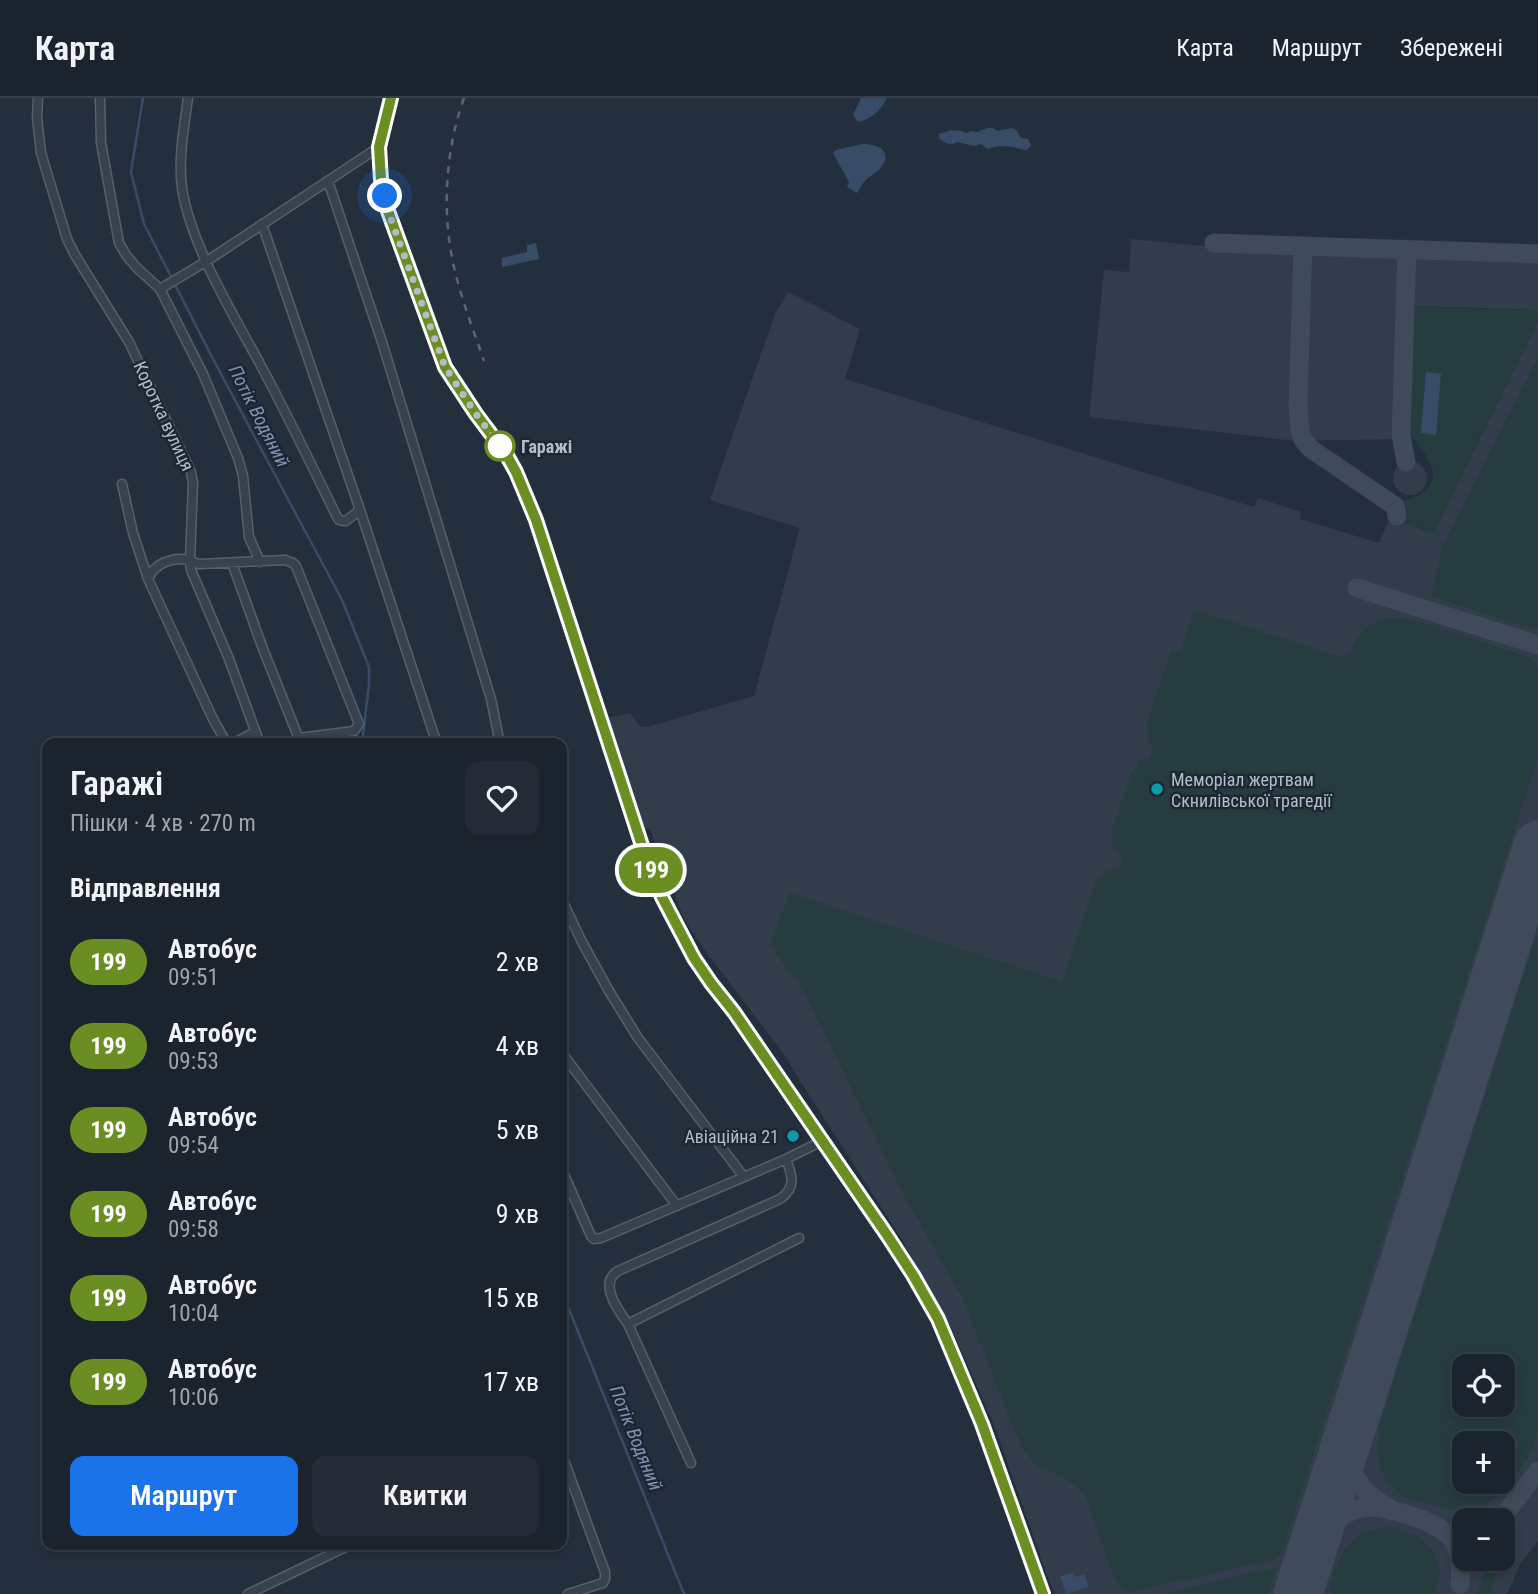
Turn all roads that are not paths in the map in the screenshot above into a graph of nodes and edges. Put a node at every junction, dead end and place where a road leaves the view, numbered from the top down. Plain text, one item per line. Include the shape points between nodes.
1 (38, 98) edge
2 (100, 98) edge
3 (188, 98) edge
4 (391, 98) edge
5 (379, 147) junction
6 (328, 181) junction
7 (262, 224) junction
8 (207, 261) junction
9 (160, 289) junction
10 (122, 484) dead end
11 (360, 510) junction
12 (190, 560) junction
13 (260, 562) junction
14 (232, 563) junction
15 (148, 579) junction
16 (255, 732) junction
17 (223, 738) edge
18 (244, 738) edge
19 (258, 738) edge
20 (299, 738) edge
21 (316, 738) edge
22 (435, 738) edge
23 (499, 738) edge
24 (567, 911) edge
25 (567, 1060) edge
26 (822, 1141) junction
27 (786, 1159) junction
28 (744, 1177) junction
29 (567, 1181) edge
30 (677, 1206) junction
31 (799, 1238) dead end
32 (628, 1324) junction
33 (691, 1463) dead end
34 (567, 1476) edge
35 (340, 1550) edge
36 (248, 1594) edge
37 (568, 1594) edge
38 (1043, 1594) edge

1 - 12 street, Коротка вулиця via 41,153 67,239 129,342 188,463 194,483
2 - 9 street via 101,143 119,243
3 - 8 street via 180,156 182,188
4 - 5 street
5 - 6 street
5 - 26 street via 388,211 445,367 506,454 524,490 662,897 694,958
6 - 7 street
6 - 23 street via 382,342
7 - 8 street
7 - 11 street
8 - 9 street
8 - 11 street via 337,517 346,520
9 - 13 street via 239,458 249,537
10 - 15 street
11 - 22 street
12 - 14 street
12 - 15 street via 163,562
12 - 16 street, Коротка вулиця
13 - 14 street
13 - 21 street via 289,561 296,566 358,721 354,731
14 - 20 street
15 - 17 street
16 - 18 street
16 - 19 street, Коротка вулиця
24 - 28 street via 638,1038
25 - 30 street
26 - 27 street
26 - 38 street via 938,1319 982,1424
27 - 28 street
27 - 32 street via 792,1176 788,1194 613,1275 608,1286
28 - 30 street
29 - 30 street via 594,1239
31 - 32 street
32 - 33 street
34 - 37 street via 605,1573 603,1583
35 - 36 street

